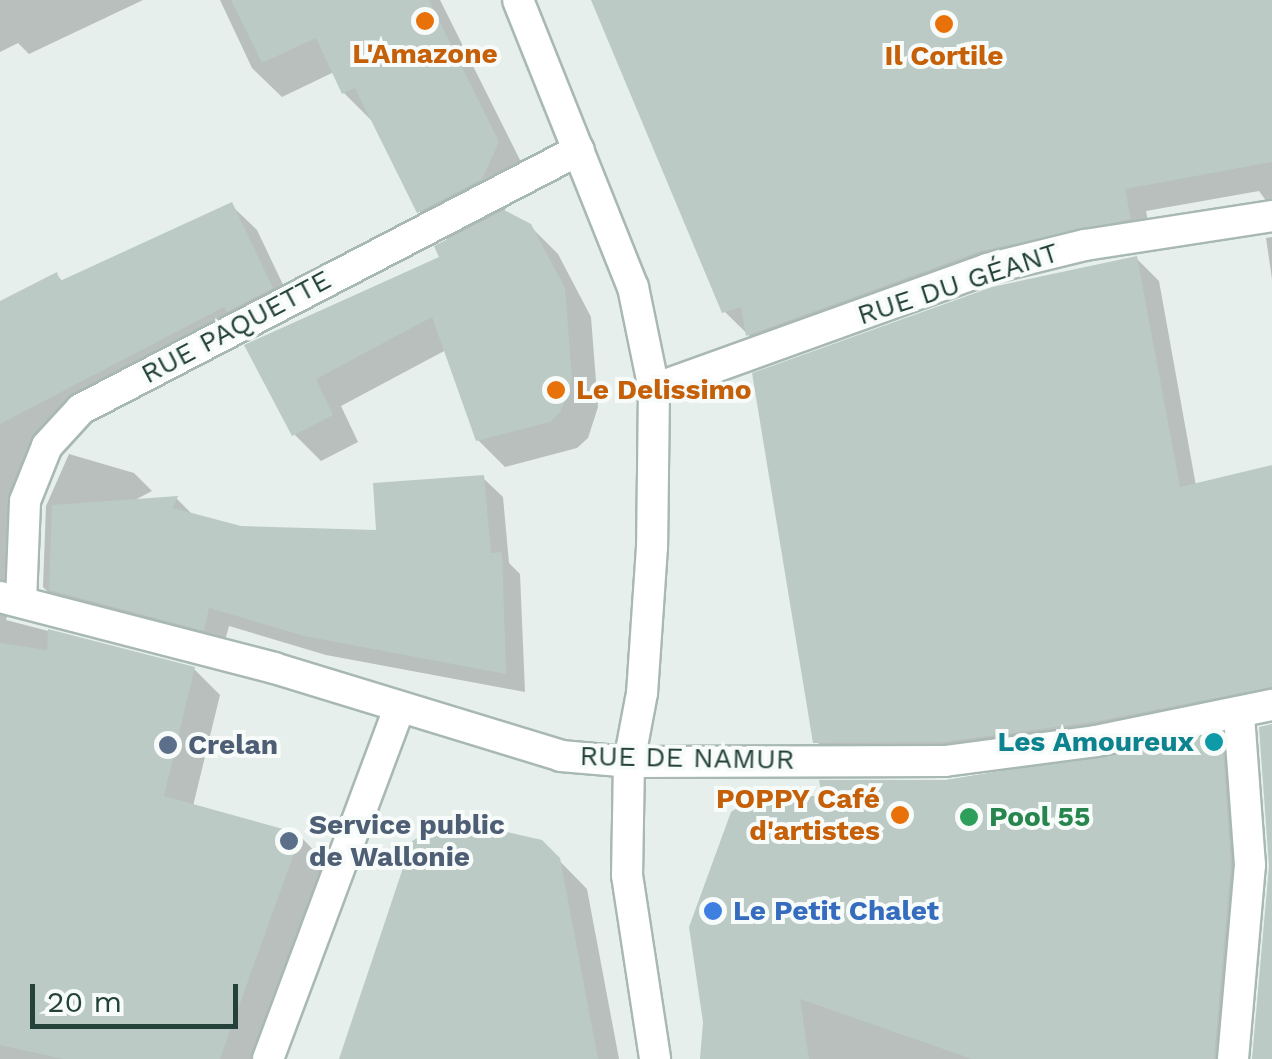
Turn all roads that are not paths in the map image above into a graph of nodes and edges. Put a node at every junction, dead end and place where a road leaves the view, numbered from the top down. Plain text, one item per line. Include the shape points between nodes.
1 (518, 0) edge
2 (578, 150) junction
3 (1272, 216) edge
4 (654, 389) junction
5 (10, 599) edge
6 (1272, 705) edge
7 (399, 709) junction
8 (1239, 714) junction
9 (629, 762) junction
10 (268, 1059) edge
11 (654, 1059) edge
12 (1234, 1059) edge

1 - 2 street
2 - 4 street via 633,287
2 - 5 street, RUE PAQUETTE via 81,409 47,446 25,502
3 - 4 street, RUE DU GÉANT via 1085,245 987,270
4 - 9 street via 645,657
5 - 7 street, RUE DE NAMUR
6 - 8 street, RUE DE NAMUR
7 - 9 street, RUE DE NAMUR via 561,756
7 - 10 street
8 - 9 street, RUE DE NAMUR via 945,760
8 - 12 street via 1250,865
9 - 11 street via 628,874

